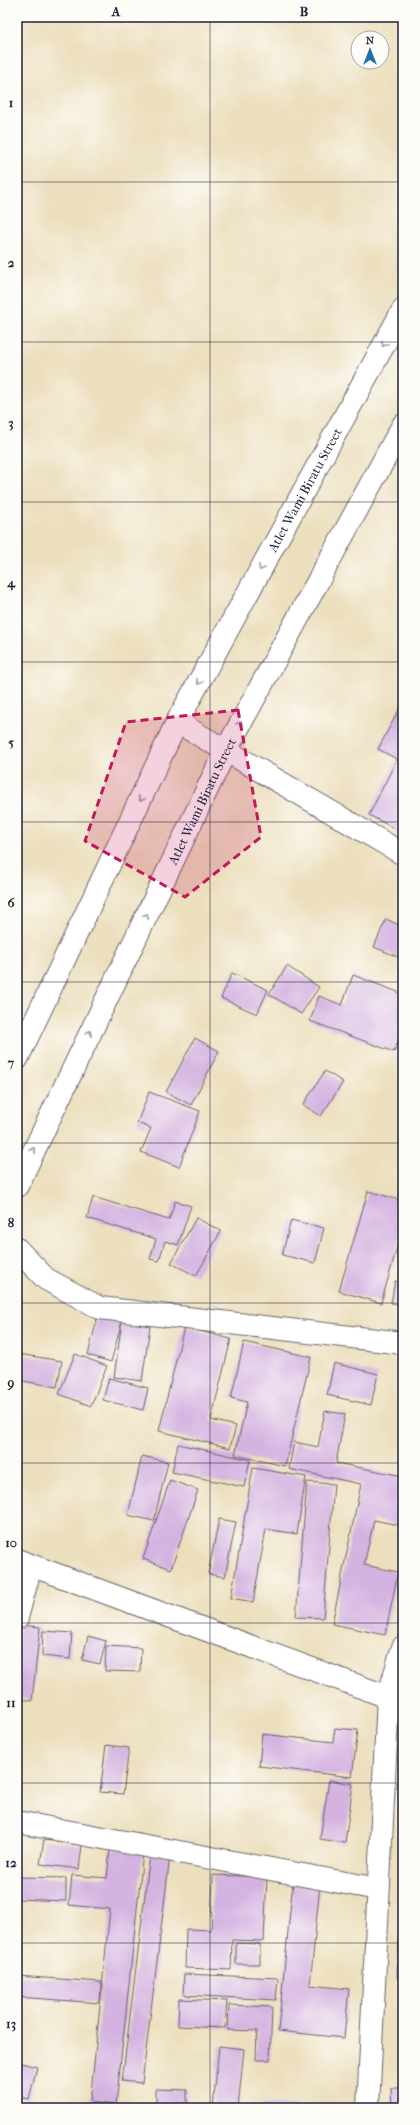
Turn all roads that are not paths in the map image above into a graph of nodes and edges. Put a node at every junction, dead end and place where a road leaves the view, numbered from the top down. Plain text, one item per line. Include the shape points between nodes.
1 (403, 310) edge
2 (403, 425) edge
3 (177, 722) junction
4 (225, 752) junction
5 (403, 854) edge
6 (17, 1059) edge
7 (17, 1186) edge
8 (17, 1249) edge
9 (403, 1343) edge
10 (24, 1563) edge
11 (17, 1618) edge
12 (403, 1647) edge
13 (395, 1699) edge
14 (17, 1822) edge
15 (378, 1888) junction
16 (368, 2108) edge

1 -> 3 street, Atlet Wami Biratu Street
4 -> 2 street, Atlet Wami Biratu Street
3 - 4 street
3 -> 6 street, Atlet Wami Biratu Street
4 - 5 street
7 -> 4 street, Atlet Wami Biratu Street
8 - 9 street via 46,1279 100,1308
10 - 11 street
10 - 13 street
12 - 13 street
13 - 15 street
14 - 15 street
15 - 16 street

